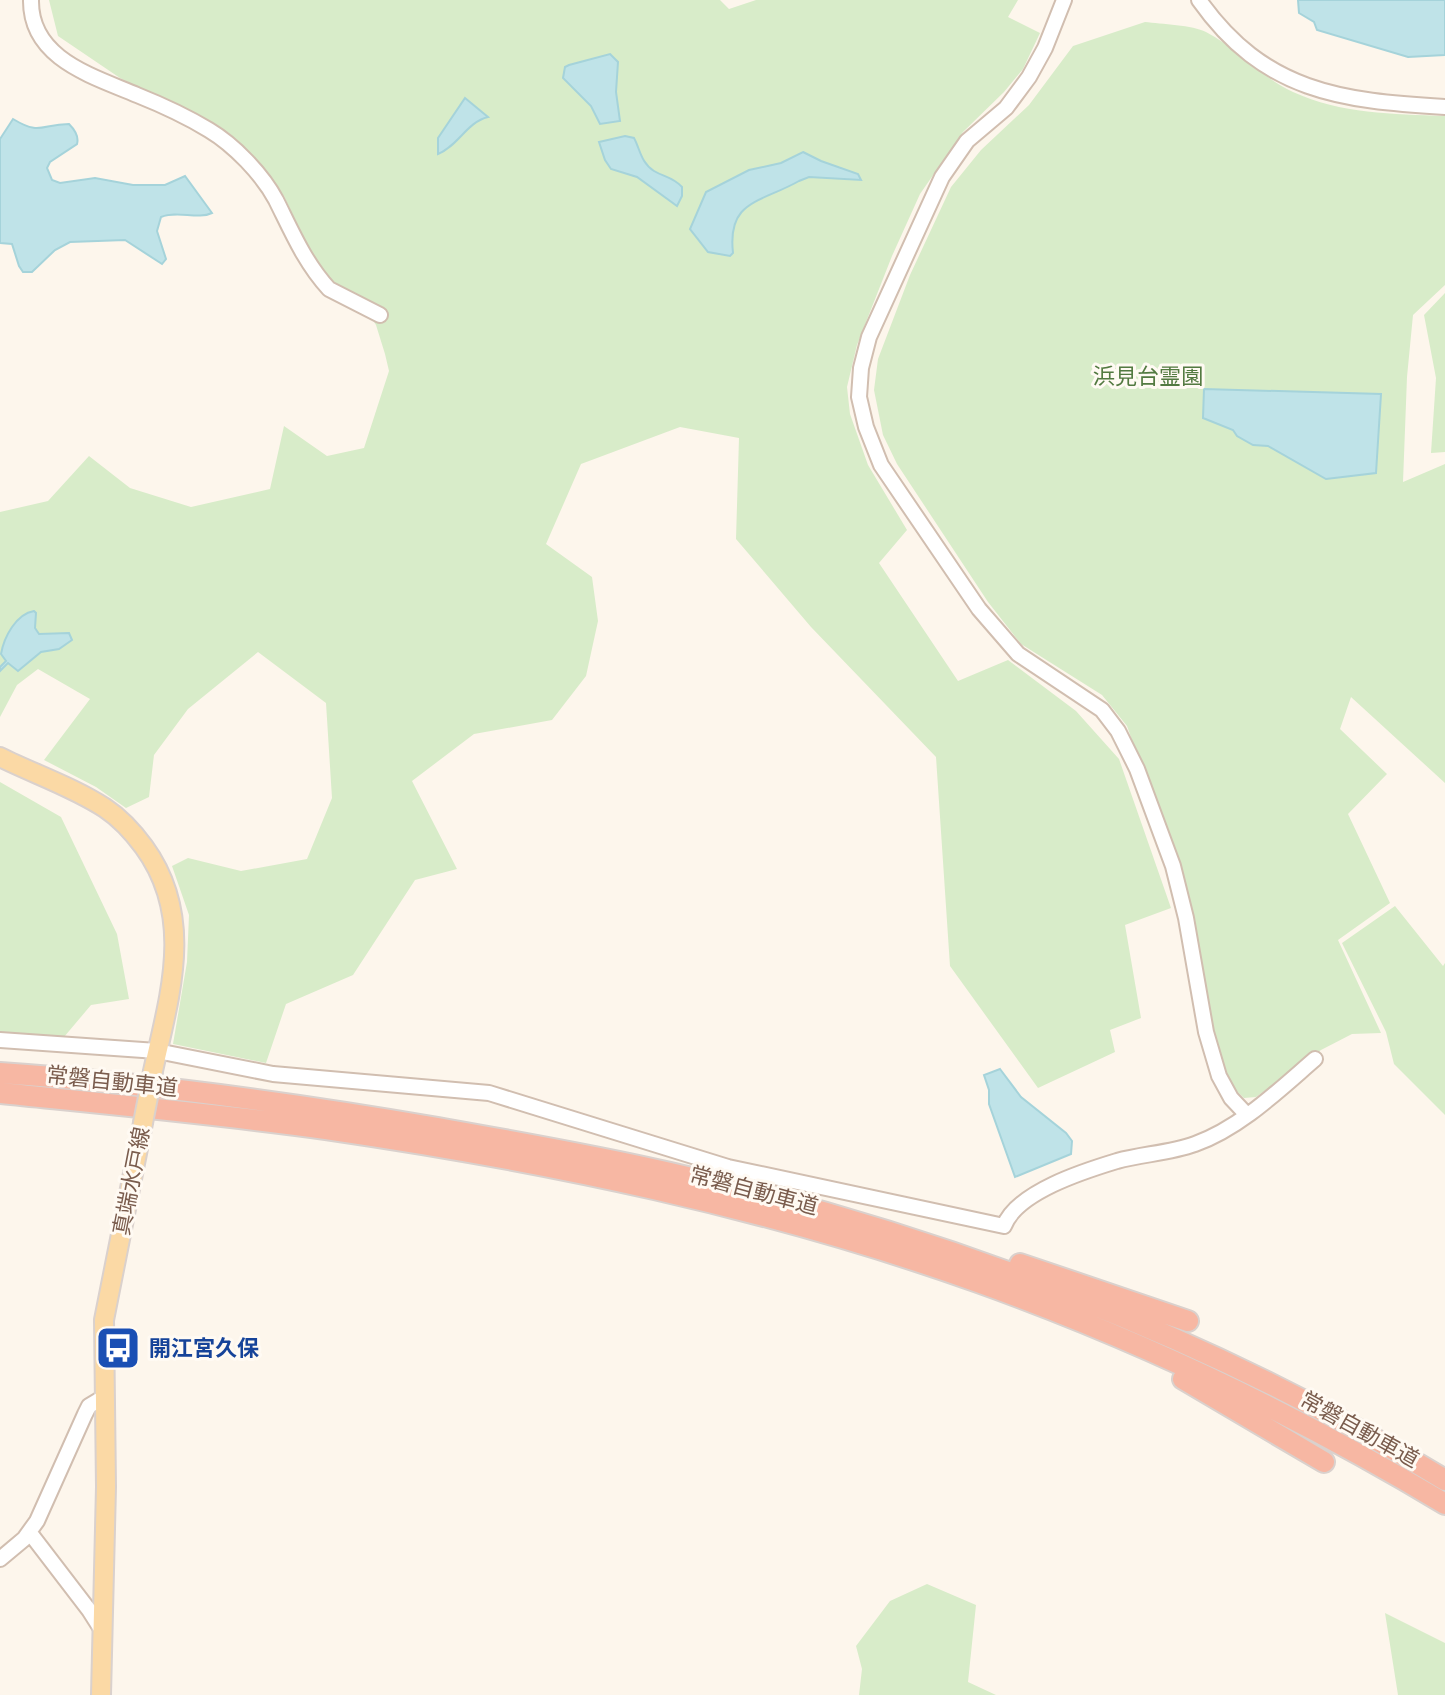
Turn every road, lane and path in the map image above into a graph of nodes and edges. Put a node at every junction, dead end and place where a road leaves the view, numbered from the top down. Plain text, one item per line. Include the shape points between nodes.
1 (31, 0) edge
2 (1064, 0) edge
3 (1199, 0) edge
4 (1445, 107) edge
5 (380, 315) dead end
6 (0, 757) edge
7 (0, 1040) edge
8 (157, 1051) junction
9 (1315, 1059) dead end
10 (0, 1073) edge
11 (0, 1093) edge
12 (1247, 1115) junction
13 (934, 1246) junction
14 (1188, 1321) dead end
15 (1100, 1330) junction
16 (104, 1397) junction
17 (1324, 1462) dead end
18 (1445, 1480) edge
19 (1445, 1504) edge
20 (30, 1533) junction
21 (0, 1559) edge
22 (104, 1633) junction
23 (101, 1695) edge

1 - 5 street via 37,33 65,62 169,108 231,147 275,198 323,283
2 - 12 street via 1029,77 1006,108 967,141 942,177 869,337 859,397 881,465 979,609 1018,654 1102,710 1118,731 1173,866 1219,1076
3 - 4 street via 1243,50 1300,84 1369,102
6 - 8 main road, 真端水戸線 via 105,808 153,859 170,897 175,926 172,977
7 - 8 street
8 - 12 street via 273,1074 489,1093 728,1167 1004,1226 1018,1204 1038,1192 1118,1161 1195,1144
8 - 16 main road, 真端水戸線, bridge via 104,1320
9 - 12 street
10 - 13 highway, 常磐自動車道 via 334,1110 550,1148 672,1173
11 - 15 highway, 常磐自動車道 via 326,1129 577,1173 801,1226 980,1283
13 - 14 highway via 989,1254
13 - 18 highway, 常磐自動車道 via 1220,1361
15 - 17 highway
15 - 19 highway, 常磐自動車道 via 1269,1406
16 - 20 street via 89,1406
16 - 22 main road, 真端水戸線
20 - 21 street
20 - 22 street
22 - 23 main road, 真端水戸線

